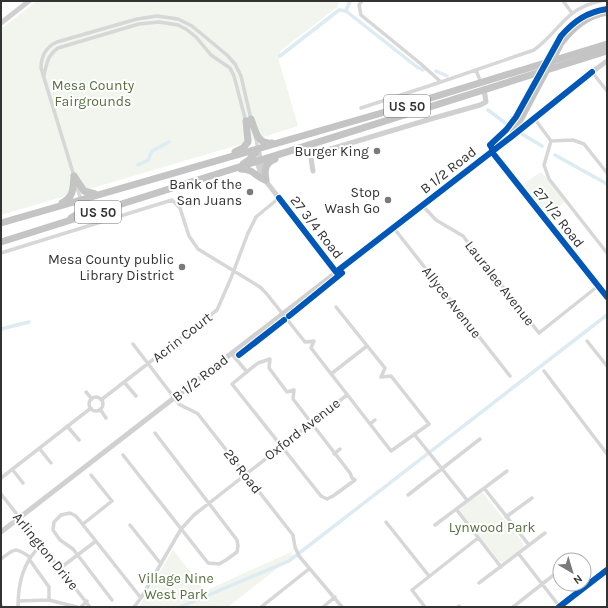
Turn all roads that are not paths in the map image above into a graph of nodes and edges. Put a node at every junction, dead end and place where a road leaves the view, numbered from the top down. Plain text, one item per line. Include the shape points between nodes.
1 (29, 1) edge
2 (362, 1) edge
3 (564, 1) edge
4 (601, 1) edge
5 (607, 12) edge
6 (572, 13) junction
7 (1, 23) edge
8 (607, 44) edge
9 (607, 51) edge
10 (607, 62) edge
11 (476, 70) junction
12 (592, 72) junction
13 (44, 75) junction
14 (441, 82) junction
15 (482, 86) junction
16 (607, 91) edge
17 (361, 108) dead end
18 (534, 118) junction
19 (248, 120) junction
20 (332, 128) junction
21 (511, 137) junction
22 (327, 140) junction
23 (551, 140) junction
24 (255, 151) junction
25 (492, 152) junction
26 (259, 162) junction
27 (237, 169) junction
28 (185, 170) junction
29 (313, 171) dead end
30 (607, 173) edge
31 (74, 176) junction
32 (266, 181) junction
33 (98, 195) junction
34 (279, 198) junction
35 (81, 200) junction
36 (422, 205) junction
37 (55, 208) junction
38 (1, 223) edge
39 (55, 226) junction
40 (393, 227) junction
41 (1, 242) edge
42 (607, 253) edge
43 (1, 254) edge
44 (234, 271) junction
45 (336, 272) junction
46 (598, 286) junction
47 (607, 297) edge
48 (336, 307) dead end
49 (282, 313) junction
50 (587, 341) dead end
51 (133, 344) dead end
52 (367, 346) junction
53 (231, 353) junction
54 (149, 364) junction
55 (607, 366) edge
56 (544, 371) dead end
57 (247, 372) junction
58 (331, 374) junction
59 (510, 376) dead end
60 (124, 382) junction
61 (86, 392) dead end
62 (347, 395) junction
63 (136, 396) dead end
64 (174, 398) junction
65 (92, 399) junction
66 (101, 400) junction
67 (90, 408) junction
68 (100, 410) junction
69 (106, 418) dead end
70 (375, 420) dead end
71 (311, 423) junction
72 (370, 424) junction
73 (68, 426) junction
74 (155, 433) dead end
75 (414, 434) junction
76 (480, 439) dead end
77 (79, 440) dead end
78 (282, 446) junction
79 (40, 448) junction
80 (340, 450) dead end
81 (334, 454) junction
82 (607, 454) edge
83 (123, 455) dead end
84 (51, 462) dead end
85 (12, 469) junction
86 (442, 469) junction
87 (507, 470) dead end
88 (245, 474) junction
89 (91, 475) dead end
90 (1, 478) edge
91 (23, 484) dead end
92 (484, 488) junction
93 (1, 494) edge
94 (408, 495) dead end
95 (532, 498) dead end
96 (467, 500) junction
97 (208, 504) junction
98 (456, 509) junction
99 (506, 517) junction
100 (19, 518) junction
101 (386, 522) dead end
102 (83, 524) junction
103 (130, 525) dead end
104 (434, 525) dead end
105 (181, 529) junction
106 (1, 532) edge
107 (545, 533) dead end
108 (478, 538) junction
109 (96, 540) junction
110 (41, 545) junction
111 (529, 545) junction
112 (518, 554) junction
113 (78, 555) junction
114 (29, 558) junction
115 (1, 559) edge
116 (161, 564) junction
117 (501, 567) junction
118 (59, 569) junction
119 (309, 569) junction
120 (607, 570) edge
121 (429, 576) junction
122 (552, 576) edge
123 (479, 583) dead end
124 (542, 584) junction
125 (335, 597) junction
126 (141, 598) junction
127 (48, 600) junction
128 (112, 600) dead end
129 (18, 601) junction
130 (87, 602) junction
131 (18, 607) edge
132 (77, 607) edge
133 (81, 607) edge
134 (90, 607) edge
135 (134, 607) edge
136 (261, 607) edge
137 (323, 607) edge
138 (342, 607) edge
139 (425, 607) edge
140 (513, 607) edge
141 (560, 607) edge

1 - 7 main road
2 - 14 street via 359,5 361,15
3 - 6 street
4 - 6 street
5 - 21 highway via 576,26 561,43
6 - 11 street via 534,50
8 - 15 highway via 493,79
9 - 15 highway, US 50
10 - 12 main road, B 1/2 Road
11 - 14 street
11 - 15 street
12 - 16 street
12 - 18 main road, B 1/2 Road
13 - 19 street via 47,60 58,48 139,24 172,24 186,29 211,55 230,68
13 - 19 street via 41,68 42,56 52,44 137,19 151,16 171,17 192,26 235,64 241,76
13 - 31 street
14 - 17 street
15 - 20 highway, US 50
15 - 22 highway, US 50 via 465,95
15 - 29 main road via 486,102 314,154 311,158
18 - 21 main road, B 1/2 Road
18 - 23 street
19 - 20 highway via 257,137 267,143
19 - 24 street
19 - 28 highway via 248,142 243,148
20 - 24 highway, US 50
21 - 25 main road, B 1/2 Road
22 - 26 highway, US 50
22 - 32 highway via 270,161 265,170
23 - 30 street via 573,140 584,144
23 - 42 street via 544,165 549,179
24 - 26 main road, 27 3/4 Road
24 - 27 highway via 248,161
24 - 28 highway, US 50
25 - 36 main road, B 1/2 Road
25 - 46 street, 27 1/2 Road
26 - 27 highway, US 50
26 - 32 main road, 27 3/4 Road via 261,174
27 - 32 highway via 251,170
27 - 39 highway, US 50
28 - 33 highway, US 50
31 - 33 highway via 84,191
31 - 35 street
31 - 37 highway via 70,198
32 - 34 main road, 27 3/4 Road
33 - 35 highway, US 50
34 - 44 street, Acrin Court via 256,217
34 - 45 main road, 27 3/4 Road
35 - 37 highway, US 50
35 - 39 highway via 83,208 80,212
36 - 40 main road, B 1/2 Road
36 - 46 street, Lauralee Avenue via 436,220 463,236 539,333
37 - 38 highway, US 50
39 - 41 highway, US 50
40 - 45 main road, B 1/2 Road
40 - 59 street, Allyce Avenue
43 - 44 street via 172,200 180,208 189,236 198,249
44 - 49 street via 266,293
44 - 54 street, Acrin Court via 217,310
45 - 49 main road, B 1/2 Road
46 - 47 street, 27 1/2 Road
48 - 52 street
49 - 53 main road, B 1/2 Road
49 - 58 street via 305,342 314,341 311,348
50 - 55 street
51 - 54 street, 28 Road
52 - 58 street
52 - 75 street via 385,368 381,377 391,376 427,420 429,424
53 - 57 street
53 - 64 main road, B 1/2 Road
54 - 60 street, Acrin Court
54 - 64 street, 28 Road
56 - 82 street
57 - 71 street via 258,363 270,359 269,368 287,392 294,390 292,399
57 - 78 street via 232,384
58 - 62 street
60 - 63 street
60 - 66 street, Acrin Court
61 - 65 street
62 - 71 street, Oxford Avenue
62 - 72 street
64 - 88 street, 28 Road via 179,404 198,414
64 - 100 main road, B 1/2 Road
65 - 66 street via 97,397
65 - 67 street via 89,403
66 - 68 street via 103,405
67 - 68 street
67 - 73 street
68 - 69 street
70 - 72 street
71 - 78 street, Oxford Avenue
71 - 81 street
72 - 75 street via 391,451
73 - 77 street
73 - 79 street
74 - 97 street
75 - 86 street
76 - 86 street
78 - 81 street via 321,496 327,499 355,480
78 - 88 street, Oxford Avenue
79 - 84 street
79 - 85 street
80 - 81 street
83 - 105 street
85 - 90 street
85 - 91 street
86 - 94 street
86 - 96 street
87 - 92 street
88 - 97 street, Oxford Avenue
88 - 119 street, 28 Road via 293,535 299,556
89 - 102 street via 112,501
92 - 96 street
92 - 99 street
93 - 100 street, Arlington Drive
95 - 99 street
96 - 98 street
97 - 105 street, Oxford Avenue
97 - 105 street via 237,540 237,552 219,564 208,563
98 - 104 street
98 - 108 street
99 - 111 street
100 - 106 main road, B 1/2 Road
100 - 110 street, Arlington Drive
101 - 121 street
102 - 109 street
102 - 113 street via 70,513 61,514 52,527 54,534 71,546
103 - 116 street
105 - 116 street, Oxford Avenue
107 - 111 street
108 - 117 street
108 - 121 street
109 - 113 street
109 - 126 street
110 - 114 street
110 - 118 street, Arlington Drive
111 - 112 street
112 - 117 street
112 - 124 street
113 - 118 street
113 - 128 street
114 - 115 street via 14,549
114 - 127 street via 50,587
114 - 129 street via 20,582
116 - 126 street, Oxford Avenue
117 - 123 street
118 - 130 street, Arlington Drive
119 - 125 street, 28 Road
119 - 136 street
120 - 141 main road
121 - 139 street via 412,590
122 - 124 street
124 - 140 street
124 - 141 street
125 - 137 street
125 - 138 street, 28 Road
126 - 135 street, Oxford Avenue
127 - 129 street
127 - 132 street
129 - 131 street
130 - 133 street
130 - 134 street, Arlington Drive

